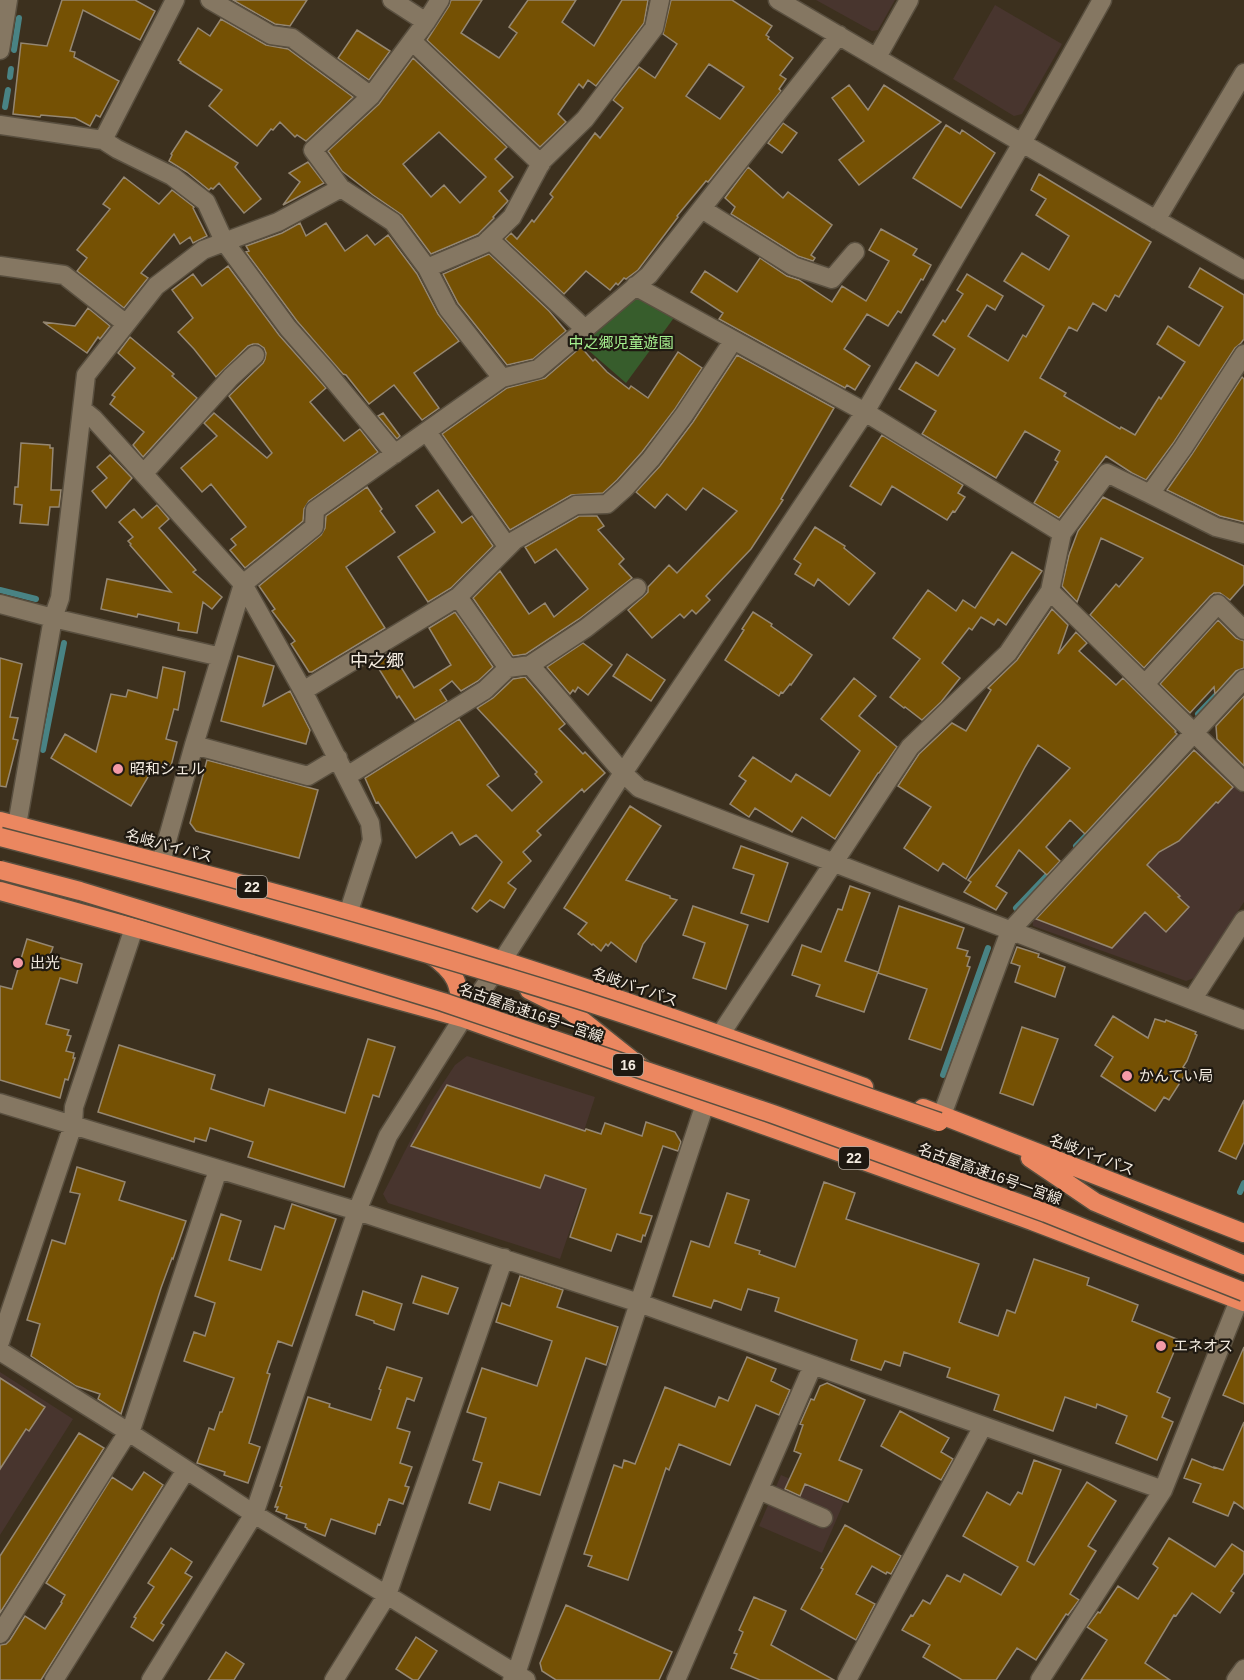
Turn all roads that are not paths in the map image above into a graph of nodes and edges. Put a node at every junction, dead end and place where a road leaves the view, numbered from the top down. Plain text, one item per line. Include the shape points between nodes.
1 (8, 0) edge
2 (175, 0) edge
3 (210, 0) edge
4 (392, 0) edge
5 (440, 0) edge
6 (660, 0) edge
7 (778, 0) edge
8 (909, 0) edge
9 (1102, 0) edge
10 (426, 22) junction
11 (839, 35) junction
12 (412, 41) junction
13 (0, 50) edge
14 (877, 57) junction
15 (1244, 73) edge
16 (371, 96) junction
17 (0, 125) edge
18 (103, 140) junction
19 (1022, 143) junction
20 (541, 164) junction
21 (341, 188) junction
22 (702, 209) junction
23 (1156, 219) junction
24 (489, 239) junction
25 (224, 241) junction
26 (855, 252) dead end
27 (0, 266) edge
28 (427, 268) junction
29 (1244, 270) edge
30 (635, 286) junction
31 (125, 323) junction
32 (585, 329) junction
33 (733, 341) junction
34 (1244, 354) edge
35 (255, 355) dead end
36 (502, 378) junction
37 (83, 410) junction
38 (865, 411) junction
39 (427, 432) junction
40 (395, 454) junction
41 (144, 473) junction
42 (1150, 494) junction
43 (1062, 533) junction
44 (1244, 534) edge
45 (507, 546) junction
46 (243, 584) junction
47 (637, 588) dead end
48 (1050, 591) junction
49 (458, 597) junction
50 (0, 604) edge
51 (53, 618) junction
52 (1244, 630) edge
53 (221, 657) junction
54 (530, 665) junction
55 (508, 668) junction
56 (1244, 679) edge
57 (1145, 684) junction
58 (303, 691) junction
59 (1194, 732) junction
60 (194, 745) junction
61 (338, 758) junction
62 (623, 773) junction
63 (347, 776) junction
64 (1244, 782) edge
65 (8, 823) edge
66 (0, 837) edge
67 (162, 862) junction
68 (833, 862) junction
69 (0, 870) edge
70 (0, 891) edge
71 (348, 914) junction
72 (1244, 920) edge
73 (387, 926) junction
74 (134, 928) junction
75 (1010, 931) junction
76 (502, 961) junction
77 (1192, 1000) junction
78 (463, 1018) junction
79 (1244, 1020) edge
80 (720, 1035) junction
81 (0, 1103) edge
82 (705, 1104) junction
83 (942, 1115) junction
84 (73, 1125) junction
85 (1030, 1158) junction
86 (218, 1170) junction
87 (357, 1211) junction
88 (1243, 1232) edge
89 (504, 1258) junction
90 (1244, 1265) edge
91 (1242, 1298) edge
92 (639, 1302) junction
93 (0, 1342) edge
94 (0, 1352) edge
95 (813, 1365) junction
96 (983, 1426) junction
97 (129, 1433) junction
98 (186, 1470) junction
99 (759, 1490) junction
100 (1163, 1490) junction
101 (254, 1514) junction
102 (823, 1518) dead end
103 (387, 1595) junction
104 (0, 1634) edge
105 (1244, 1669) edge
106 (518, 1678) edge
107 (54, 1680) edge
108 (151, 1680) edge
109 (334, 1680) edge
110 (676, 1680) edge
111 (847, 1680) edge
112 (1040, 1680) edge
113 (1236, 1680) edge

1 - 13 street
2 - 18 street
3 - 16 street via 271,35 292,38
4 - 10 street
5 - 10 street
6 - 20 street via 654,28 585,119
7 - 11 street
8 - 14 street
9 - 19 street
10 - 12 street
11 - 14 street
11 - 22 street
12 - 16 street
12 - 20 street
14 - 19 street
15 - 23 street
16 - 21 street via 313,150
17 - 18 street
18 - 25 street via 172,176 206,202
19 - 23 street
19 - 38 street
20 - 24 street via 512,217
21 - 25 street via 278,222
21 - 28 street via 393,222
22 - 26 street via 793,266 832,279
22 - 30 street via 649,275
23 - 29 street
24 - 28 street
24 - 32 street
25 - 31 street via 202,250 156,286
25 - 40 street via 288,328
27 - 31 street via 64,274
28 - 36 street via 448,309
30 - 32 street
30 - 33 street
31 - 37 street via 86,375
32 - 36 street via 538,369
33 - 38 street
33 - 45 street via 684,415 625,488 607,504 576,506
34 - 42 street
35 - 41 street
36 - 39 street
37 - 41 street
37 - 51 street via 60,598
38 - 43 street
38 - 62 street
39 - 40 street
39 - 45 street
40 - 46 street via 315,510 315,527
41 - 46 street
42 - 43 street via 1107,473
42 - 44 street via 1215,527
43 - 48 street
45 - 49 street
46 - 53 street
46 - 58 street
47 - 54 street
48 - 57 street
48 - 68 street via 1008,653 910,747
49 - 55 street
49 - 58 street
50 - 51 street
51 - 53 street
51 - 65 street
52 - 57 street via 1218,604
53 - 60 street
54 - 55 street
54 - 62 street
55 - 63 street via 485,690
56 - 59 street
57 - 59 street
58 - 61 street
59 - 64 street
59 - 75 street
60 - 61 street via 308,776
60 - 67 street
61 - 63 street
62 - 68 street via 639,788
62 - 76 street
63 - 71 street via 372,832
65 - 67 highway, 名岐バイパス / 22
66 - 85 highway, 名古屋高速16号一宮線, bridge via 363,935 574,998 803,1074
67 - 71 highway, 名岐バイパス / 22
68 - 75 street
68 - 80 street
69 - 91 highway, 名古屋高速16号一宮線 / 16, bridge via 443,1002 773,1114 1046,1213
70 - 74 highway, 22
71 - 73 highway, 名岐バイパス / 22
72 - 77 street
73 - 76 highway, 名岐バイパス / 22
73 - 78 highway via 443,963 454,976
74 - 78 highway, 22
74 - 84 street via 74,1107
75 - 77 street
75 - 83 street
76 - 78 street
76 - 80 highway, 名岐バイパス / 22
76 - 82 highway via 520,985 569,1010 656,1078
77 - 79 street
78 - 82 highway, 22
78 - 87 street via 388,1136
80 - 83 highway, 名岐バイパス / 22
81 - 84 street
82 - 91 highway, 22
82 - 92 street
83 - 88 highway, 名岐バイパス / 22
84 - 86 street
84 - 93 street
85 - 88 highway, 名古屋高速16号一宮線
85 - 90 highway via 1095,1202
86 - 87 street
86 - 97 street
87 - 89 street
87 - 101 street
89 - 92 street
89 - 103 street
91 - 100 street
92 - 95 street
92 - 106 street
94 - 97 street
95 - 96 street
95 - 99 street
96 - 100 street
96 - 111 street
97 - 98 street
97 - 104 street
98 - 101 street
98 - 107 street
99 - 102 street
99 - 110 street
100 - 112 street
101 - 103 street
101 - 108 street
103 - 106 street
103 - 109 street
105 - 113 street

